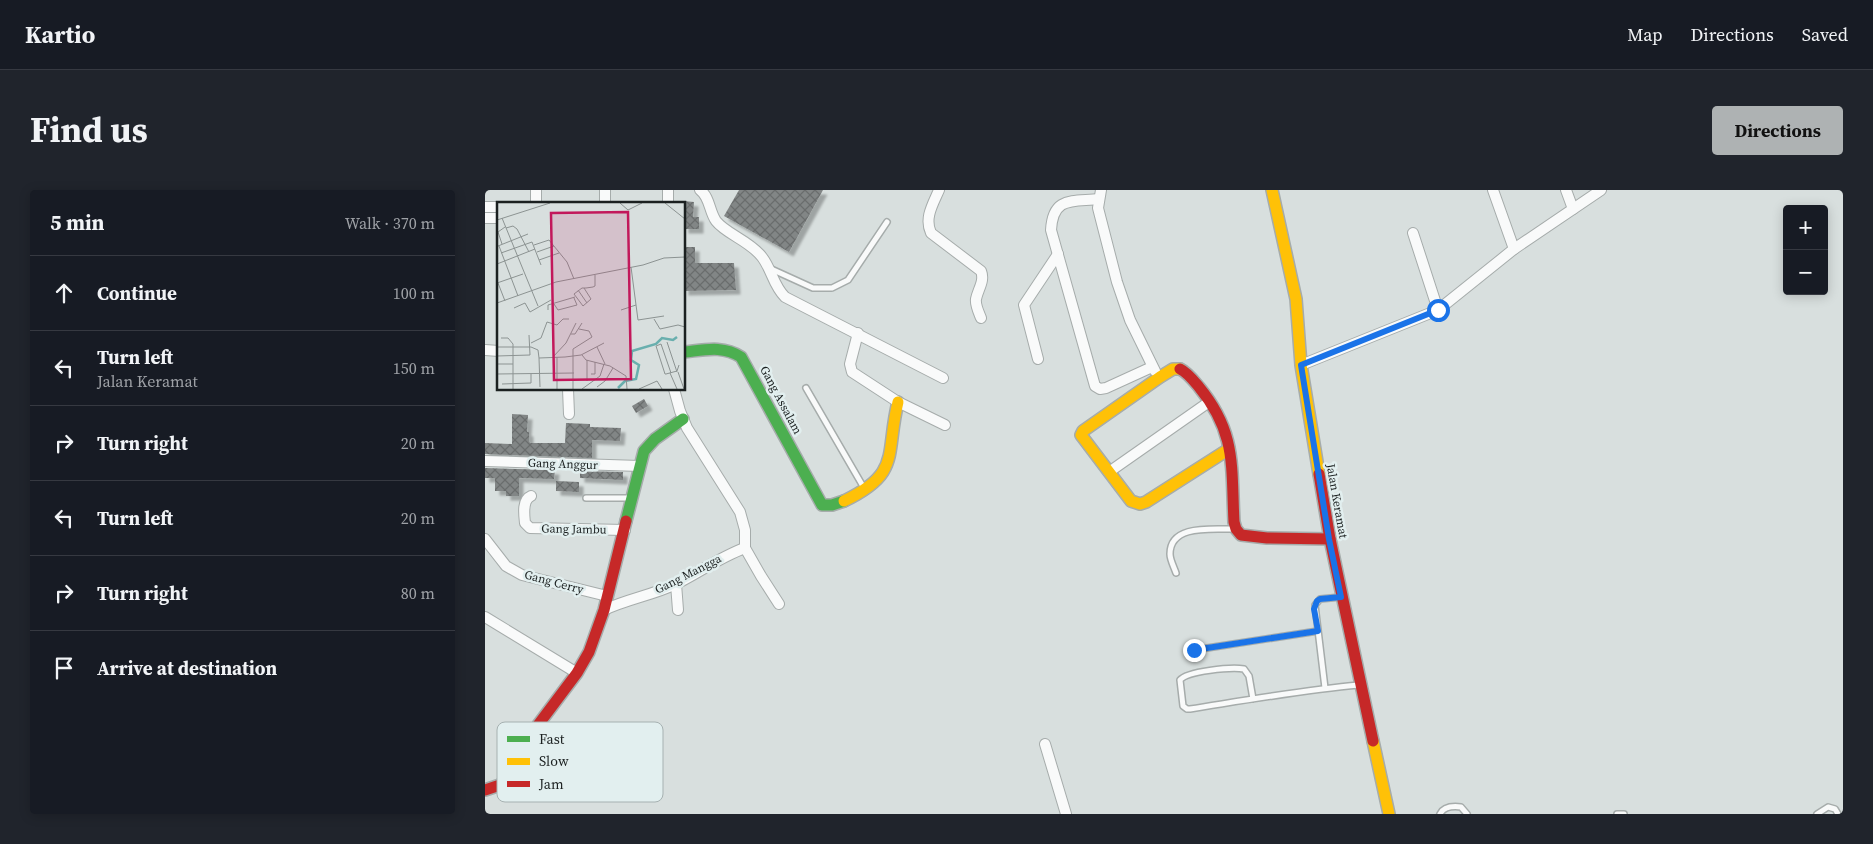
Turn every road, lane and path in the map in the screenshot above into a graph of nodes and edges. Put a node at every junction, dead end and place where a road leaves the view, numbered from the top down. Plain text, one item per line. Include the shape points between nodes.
1 (939, 190) edge
2 (1272, 190) edge
3 (1493, 190) edge
4 (1566, 190) edge
5 (1601, 190) edge
6 (705, 192) edge
7 (1100, 194) edge
8 (1573, 209) junction
9 (887, 222) dead end
10 (1413, 233) dead end
11 (1514, 249) junction
12 (1057, 254) junction
13 (769, 268) junction
14 (1438, 310) junction
15 (981, 318) dead end
16 (858, 333) junction
17 (685, 352) edge
18 (1038, 359) dead end
19 (1301, 365) junction
20 (1152, 366) junction
21 (1160, 377) junction
22 (943, 378) dead end
23 (806, 388) dead end
24 (568, 390) edge
25 (674, 390) edge
26 (898, 402) junction
27 (1209, 402) junction
28 (569, 414) dead end
29 (683, 419) junction
30 (945, 425) dead end
31 (1229, 449) junction
32 (485, 461) edge
33 (640, 466) junction
34 (1109, 472) junction
35 (865, 491) junction
36 (531, 496) dead end
37 (586, 498) dead end
38 (633, 498) junction
39 (1236, 529) junction
40 (625, 530) junction
41 (485, 539) edge
42 (1329, 539) junction
43 (745, 548) junction
44 (1176, 572) dead end
45 (676, 584) junction
46 (607, 596) junction
47 (1341, 597) junction
48 (779, 604) dead end
49 (603, 610) junction
50 (678, 610) dead end
51 (485, 617) edge
52 (1318, 631) junction
53 (1194, 650) dead end
54 (577, 673) junction
55 (1361, 685) junction
56 (1325, 688) junction
57 (1253, 699) junction
58 (540, 722) edge
59 (1045, 744) dead end
60 (497, 786) edge
61 (485, 790) edge
62 (1066, 814) edge
63 (1389, 814) edge
64 (1440, 814) edge
65 (1467, 814) edge
66 (1617, 814) edge
67 (1624, 814) edge
68 (1817, 814) edge
69 (1838, 814) edge

1 - 15 street via 928,216 928,226 931,233 981,271 982,282 976,303
2 - 19 street, Jalan Keramat via 1296,298
3 - 11 street
4 - 8 street
5 - 8 street
6 - 13 street via 717,222 752,246
7 - 12 street via 1063,203 1055,210 1051,230
7 - 20 street via 1099,208 1117,282 1130,320
8 - 11 street
9 - 13 lane via 848,280 832,288 813,288
10 - 14 street
11 - 14 street
12 - 18 street via 1025,305
12 - 20 street via 1095,386 1107,388
13 - 16 street via 778,290 785,297
14 - 19 street
16 - 22 street
16 - 26 street via 850,364 852,372
17 - 35 street, Gang Assalam via 723,349 741,357 822,505 827,507
19 - 42 street, Jalan Keramat
20 - 21 street
21 - 27 street via 1173,369 1182,369
21 - 34 street via 1081,433
23 - 35 lane
24 - 28 street
25 - 29 street
26 - 30 street
26 - 35 street via 890,459 876,484
27 - 31 street via 1221,420
27 - 34 street
29 - 33 street via 648,445
29 - 43 street via 740,512
31 - 34 street via 1143,503 1131,501
31 - 39 street
32 - 33 street, Gang Anggur
33 - 38 street
36 - 40 street, Gang Jambu via 525,502 525,523 530,528
37 - 38 lane
38 - 40 street
39 - 42 street via 1241,535 1251,537
39 - 44 lane via 1188,531 1178,535 1171,545 1170,555
40 - 46 street
41 - 46 street, Gang Cerry via 506,566 522,575
42 - 47 street, Jalan Keramat
43 - 45 street, Gang Mangga via 727,554
43 - 48 street
45 - 49 street, Gang Mangga
45 - 50 street
46 - 49 street
47 - 52 lane via 1317,601 1314,609
47 - 55 street, Jalan Keramat
49 - 54 street via 589,652
51 - 54 street
52 - 53 lane
52 - 56 lane
54 - 58 street
55 - 56 lane
55 - 63 street, Jalan Keramat
56 - 57 lane
57 - 57 lane via 1187,709 1183,706 1180,680 1185,675 1198,672 1244,669 1249,676
59 - 62 street
60 - 61 street
64 - 65 lane via 1451,806 1461,807
66 - 67 lane
68 - 69 lane via 1828,807

